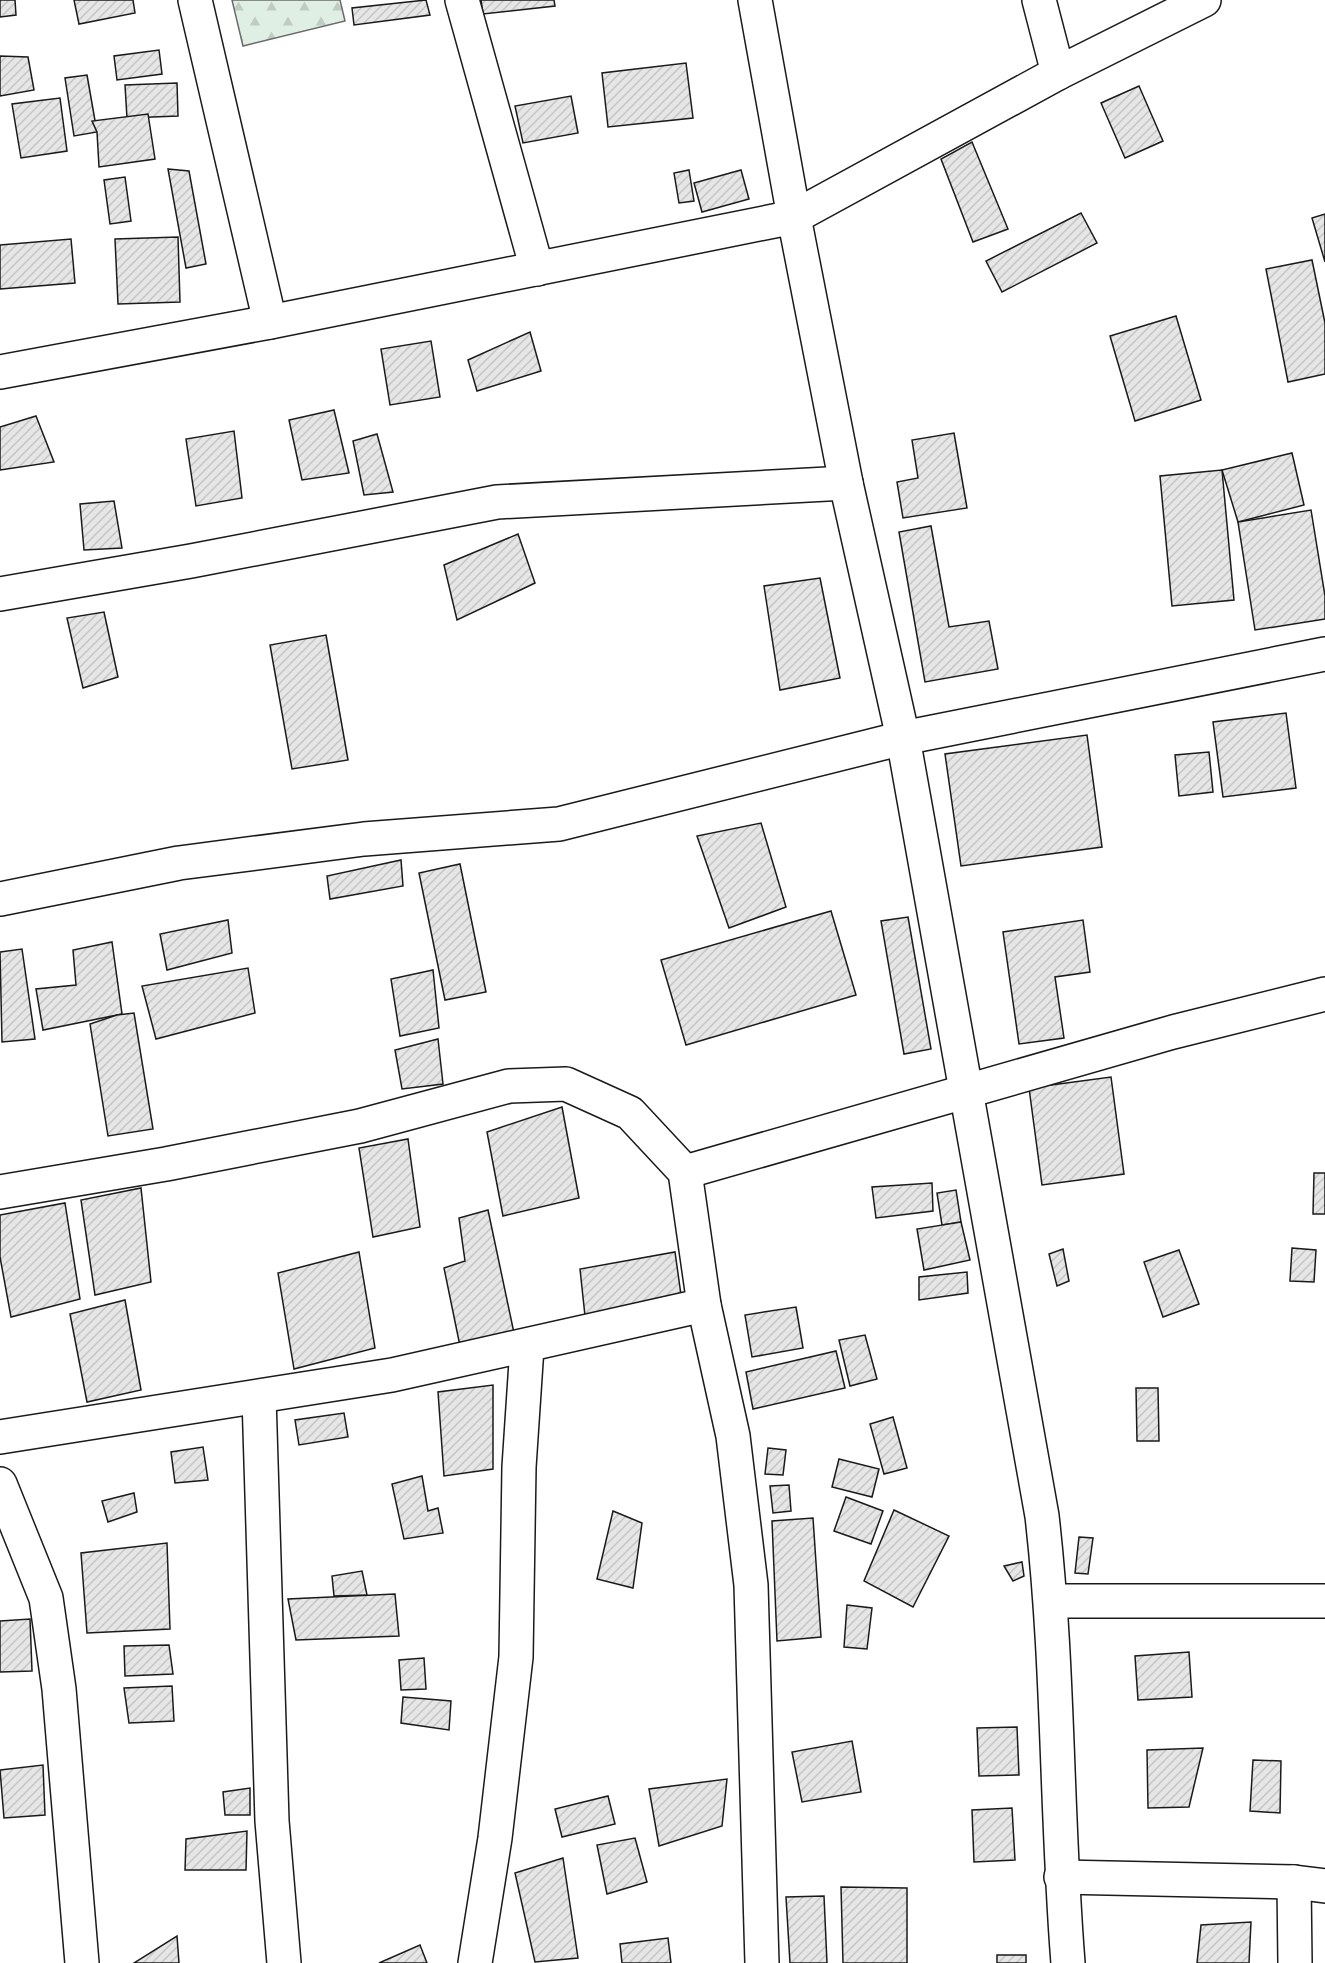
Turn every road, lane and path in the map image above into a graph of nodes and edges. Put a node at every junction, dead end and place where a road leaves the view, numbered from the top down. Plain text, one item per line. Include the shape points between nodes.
1 (195, 0) edge
2 (462, 0) edge
3 (755, 0) edge
4 (1039, 0) edge
5 (1204, 0) edge
6 (1058, 73) junction
7 (794, 217) junction
8 (537, 269) junction
9 (270, 322) junction
10 (0, 372) edge
11 (846, 483) junction
12 (0, 594) edge
13 (1325, 654) edge
14 (903, 738) junction
15 (0, 899) edge
16 (1325, 994) edge
17 (964, 1094) junction
18 (685, 1172) junction
19 (0, 1192) edge
20 (704, 1305) junction
21 (527, 1347) junction
22 (259, 1397) junction
23 (0, 1437) edge
24 (0, 1484) edge
25 (8, 1526) edge
26 (1052, 1601) junction
27 (1325, 1601) edge
28 (1061, 1877) junction
29 (1310, 1884) edge
30 (81, 1963) edge
31 (284, 1963) edge
32 (475, 1963) edge
33 (762, 1963) edge
34 (1068, 1963) edge
35 (1296, 1963) edge

1 - 9 street
2 - 8 street
3 - 7 street
4 - 6 street
5 - 6 street
6 - 7 street
7 - 8 street
7 - 11 street
8 - 9 street
9 - 10 street
11 - 12 street via 497,502
11 - 14 street
13 - 14 street
14 - 15 street via 559,824 364,839 179,863
14 - 17 street
16 - 17 street via 1173,1032
17 - 18 street
17 - 26 street via 1027,1426
18 - 19 street via 630,1113 566,1084 509,1086 360,1126
18 - 20 street
20 - 21 street
20 - 33 street via 733,1436 751,1585
21 - 22 street
21 - 32 street via 519,1467 516,1657 495,1838
22 - 23 street
22 - 31 street via 272,1821
24 - 25 street
25 - 30 street via 46,1598 59,1689
26 - 27 street
26 - 28 street
28 - 29 street
28 - 34 street
29 - 35 street

